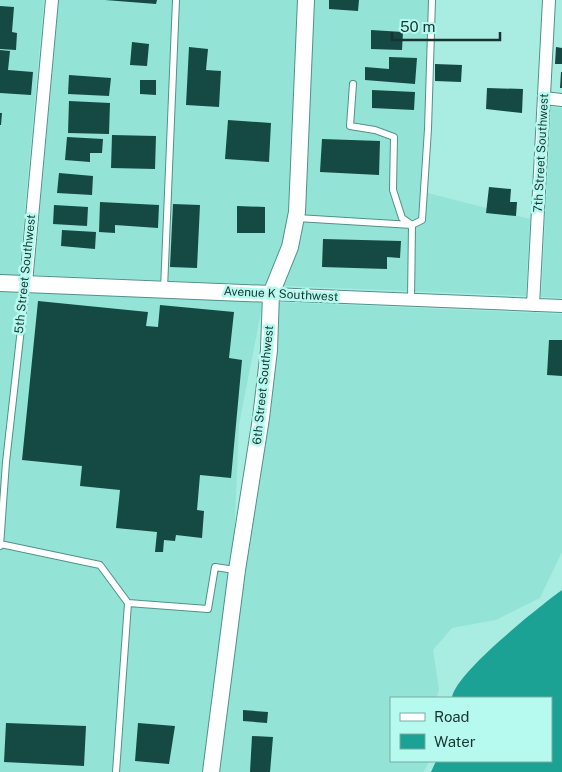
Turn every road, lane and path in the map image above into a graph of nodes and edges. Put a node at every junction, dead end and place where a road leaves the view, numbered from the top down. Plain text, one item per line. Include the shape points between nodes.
1 (52, 0) edge
2 (176, 0) edge
3 (306, 0) edge
4 (432, 0) edge
5 (549, 0) edge
6 (353, 84) dead end
7 (544, 98) junction
8 (562, 100) edge
9 (296, 218) junction
10 (412, 225) junction
11 (0, 283) edge
12 (26, 283) junction
13 (164, 289) junction
14 (271, 294) junction
15 (411, 300) junction
16 (533, 305) junction
17 (562, 306) edge
18 (0, 544) edge
19 (0, 548) edge
20 (237, 570) junction
21 (128, 603) junction
22 (116, 772) edge
23 (211, 772) edge

1 - 12 street, 5th Street Southwest
2 - 13 lane
3 - 9 street, 6th Street Southwest
4 - 10 lane via 424,214 422,220
5 - 7 street, 7th Street Southwest
6 - 10 lane via 350,126 394,137 393,190 402,218
7 - 8 street
7 - 16 street, 7th Street Southwest
9 - 10 lane
9 - 14 street, 6th Street Southwest via 290,247
10 - 15 lane
11 - 12 street, Avenue K Southwest
12 - 13 street, Avenue K Southwest
12 - 18 lane, 5th Street Southwest
13 - 14 street, Avenue K Southwest
14 - 15 street, Avenue K Southwest
14 - 20 street, 6th Street Southwest via 269,350 261,418
15 - 16 street, Avenue K Southwest
16 - 17 street, Avenue K Southwest
18 - 19 lane, 5th Street Southwest
18 - 21 lane via 100,565
20 - 21 lane via 215,567 208,609
20 - 23 street, 6th Street Southwest
21 - 22 lane

